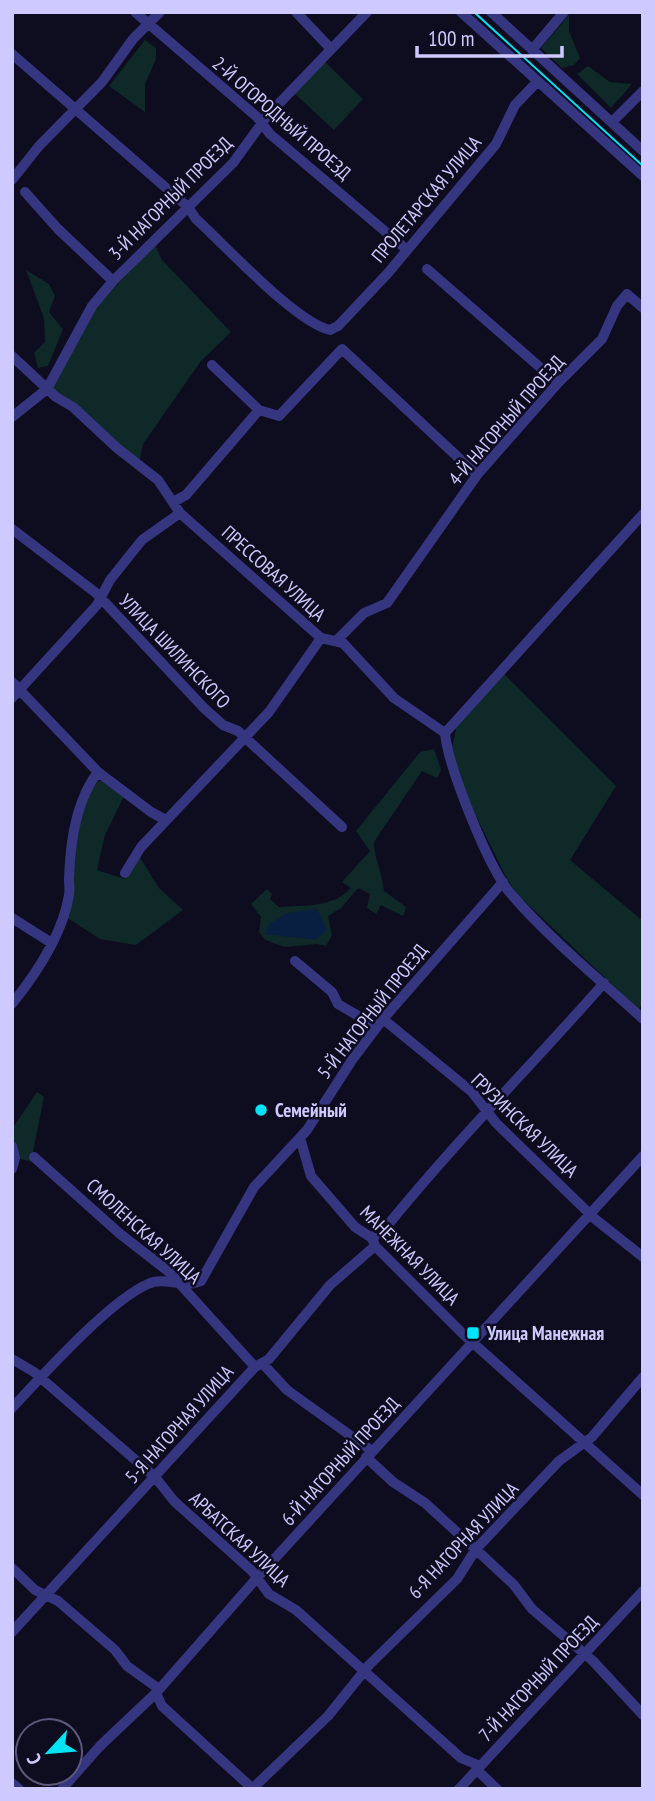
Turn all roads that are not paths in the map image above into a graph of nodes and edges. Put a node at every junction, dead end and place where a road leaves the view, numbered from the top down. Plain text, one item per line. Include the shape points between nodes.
1 (135, 12) edge
2 (160, 12) edge
3 (296, 12) edge
4 (367, 12) edge
5 (461, 12) edge
6 (491, 12) edge
7 (564, 12) edge
8 (149, 24) junction
9 (331, 49) junction
10 (532, 50) junction
11 (12, 54) edge
12 (538, 81) junction
13 (643, 91) edge
14 (76, 108) junction
15 (612, 122) junction
16 (262, 125) junction
17 (643, 151) edge
18 (643, 176) edge
19 (12, 180) edge
20 (24, 192) dead end
21 (188, 207) junction
22 (407, 249) junction
23 (427, 269) dead end
24 (113, 281) junction
25 (643, 308) edge
26 (12, 356) edge
27 (212, 365) dead end
28 (558, 383) junction
29 (47, 389) junction
30 (259, 410) junction
31 (12, 416) edge
32 (477, 475) junction
33 (175, 501) junction
34 (180, 513) junction
35 (643, 514) edge
36 (12, 529) edge
37 (102, 600) junction
38 (321, 638) junction
39 (336, 641) junction
40 (15, 690) edge
41 (445, 733) junction
42 (244, 737) junction
43 (98, 772) junction
44 (166, 820) junction
45 (342, 827) dead end
46 (125, 873) dead end
47 (503, 882) junction
48 (12, 918) edge
49 (50, 942) junction
50 (295, 961) dead end
51 (604, 984) junction
52 (12, 1004) edge
53 (643, 1019) edge
54 (380, 1023) junction
55 (488, 1113) junction
56 (300, 1138) junction
57 (12, 1146) edge
58 (643, 1156) edge
59 (34, 1157) dead end
60 (12, 1170) edge
61 (590, 1213) junction
62 (373, 1242) junction
63 (643, 1257) edge
64 (175, 1282) junction
65 (473, 1342) junction
66 (12, 1359) edge
67 (259, 1365) junction
68 (643, 1377) edge
69 (40, 1379) junction
70 (12, 1408) edge
71 (584, 1443) junction
72 (369, 1454) junction
73 (155, 1477) junction
74 (643, 1495) edge
75 (476, 1549) junction
76 (12, 1568) edge
77 (256, 1579) junction
78 (643, 1591) edge
79 (46, 1596) junction
80 (12, 1632) edge
81 (586, 1654) junction
82 (363, 1672) junction
83 (157, 1691) junction
84 (643, 1715) edge
85 (478, 1768) junction
86 (12, 1783) edge
87 (19, 1789) edge
88 (62, 1789) edge
89 (253, 1789) edge
90 (459, 1789) edge
91 (497, 1789) edge

1 - 8 street, 2-Й ОГОРОДНЫЙ ПРОЕЗД
2 - 8 street
3 - 9 street
4 - 9 street, 3-Й НАГОРНЫЙ ПРОЕЗД
5 - 12 street
6 - 10 street
7 - 10 street
8 - 14 street
8 - 16 street, 2-Й ОГОРОДНЫЙ ПРОЕЗД
9 - 16 street, 3-Й НАГОРНЫЙ ПРОЕЗД
10 - 15 street
11 - 14 street
12 - 18 street
12 - 22 street, ПРОЛЕТАРСКАЯ УЛИЦА via 515,105 496,144
13 - 15 street
14 - 19 street
14 - 21 street
15 - 17 street
16 - 21 street, 3-Й НАГОРНЫЙ ПРОЕЗД via 233,163
16 - 22 street, 2-Й ОГОРОДНЫЙ ПРОЕЗД
20 - 24 street
21 - 22 street, ПРОЛЕТАРСКАЯ УЛИЦА via 319,328 338,326
21 - 24 street, 3-Й НАГОРНЫЙ ПРОЕЗД
23 - 28 street
24 - 29 street, 3-Й НАГОРНЫЙ ПРОЕЗД via 92,306
25 - 28 street, 4-Й НАГОРНЫЙ ПРОЕЗД via 627,294 602,339
26 - 29 street, ПРЕССОВАЯ УЛИЦА
27 - 30 street
28 - 32 street, 4-Й НАГОРНЫЙ ПРОЕЗД
29 - 31 street, 3-Й НАГОРНЫЙ ПРОЕЗД
29 - 33 street, ПРЕССОВАЯ УЛИЦА via 158,480
30 - 32 street via 279,416 342,349
30 - 33 street via 186,495
32 - 39 street, 4-Й НАГОРНЫЙ ПРОЕЗД via 387,603 364,613
33 - 34 street, ПРЕССОВАЯ УЛИЦА
34 - 37 street via 142,540 110,580
34 - 38 street, ПРЕССОВАЯ УЛИЦА
35 - 41 street
36 - 37 street, УЛИЦА ШИЛИНСКОГО
37 - 40 street
37 - 42 street, УЛИЦА ШИЛИНСКОГО via 204,708
38 - 39 street, ПРЕССОВАЯ УЛИЦА
38 - 42 street via 269,712
39 - 41 street, ПРЕССОВАЯ УЛИЦА via 394,698
40 - 43 street
41 - 47 street via 460,789
42 - 44 street
42 - 45 street, УЛИЦА ШИЛИНСКОГО
43 - 44 street
43 - 49 street via 83,796 70,891
44 - 46 street
47 - 51 street
47 - 54 street, 5-Й НАГОРНЫЙ ПРОЕЗД
48 - 49 street
49 - 52 street
50 - 54 street, ГРУЗИНСКАЯ УЛИЦА via 332,992 338,1004
51 - 53 street
51 - 55 street, 5-Я НАГОРНАЯ УЛИЦА
54 - 55 street, ГРУЗИНСКАЯ УЛИЦА via 472,1092
54 - 56 street, 5-Й НАГОРНЫЙ ПРОЕЗД
55 - 61 street, ГРУЗИНСКАЯ УЛИЦА
55 - 62 street, 5-Я НАГОРНАЯ УЛИЦА
56 - 62 street, МАНЕЖНАЯ УЛИЦА via 311,1176
56 - 64 street, 5-Й НАГОРНЫЙ ПРОЕЗД via 254,1187 201,1281
57 - 60 street
58 - 61 street, 6-Й НАГОРНЫЙ ПРОЕЗД
59 - 64 street, СМОЛЕНСКАЯ УЛИЦА via 169,1272
61 - 63 street, ГРУЗИНСКАЯ УЛИЦА
61 - 65 street, 6-Й НАГОРНЫЙ ПРОЕЗД
62 - 65 street, МАНЕЖНАЯ УЛИЦА
62 - 67 street, 5-Я НАГОРНАЯ УЛИЦА
64 - 67 street, СМОЛЕНСКАЯ УЛИЦА
64 - 69 street, 5-Й НАГОРНЫЙ ПРОЕЗД via 149,1282 99,1321
65 - 71 street, МАНЕЖНАЯ УЛИЦА
65 - 72 street, 6-Й НАГОРНЫЙ ПРОЕЗД
66 - 69 street, АРБАТСКАЯ УЛИЦА
67 - 72 street, СМОЛЕНСКАЯ УЛИЦА
67 - 73 street, 5-Я НАГОРНАЯ УЛИЦА
68 - 71 street, 6-Я НАГОРНАЯ УЛИЦА
69 - 70 street, 5-Й НАГОРНЫЙ ПРОЕЗД
69 - 73 street, АРБАТСКАЯ УЛИЦА
71 - 74 street, МАНЕЖНАЯ УЛИЦА
71 - 75 street, 6-Я НАГОРНАЯ УЛИЦА via 559,1461
72 - 75 street, СМОЛЕНСКАЯ УЛИЦА
72 - 77 street, 6-Й НАГОРНЫЙ ПРОЕЗД
73 - 77 street, АРБАТСКАЯ УЛИЦА via 174,1502 242,1561
73 - 79 street, 5-Я НАГОРНАЯ УЛИЦА
75 - 81 street, СМОЛЕНСКАЯ УЛИЦА via 533,1609
75 - 82 street, 6-Я НАГОРНАЯ УЛИЦА via 457,1579
76 - 79 street
77 - 82 street, АРБАТСКАЯ УЛИЦА
77 - 83 street, 6-Й НАГОРНЫЙ ПРОЕЗД
78 - 81 street, 7-Й НАГОРНЫЙ ПРОЕЗД
79 - 80 street, 5-Я НАГОРНАЯ УЛИЦА
79 - 83 street via 58,1601
81 - 84 street, СМОЛЕНСКАЯ УЛИЦА
81 - 85 street, 7-Й НАГОРНЫЙ ПРОЕЗД
82 - 85 street, АРБАТСКАЯ УЛИЦА
82 - 89 street, 6-Я НАГОРНАЯ УЛИЦА via 328,1716
83 - 88 street, 6-Й НАГОРНЫЙ ПРОЕЗД
83 - 89 street via 162,1706
85 - 90 street, 7-Й НАГОРНЫЙ ПРОЕЗД
85 - 91 street, АРБАТСКАЯ УЛИЦА
86 - 87 street

